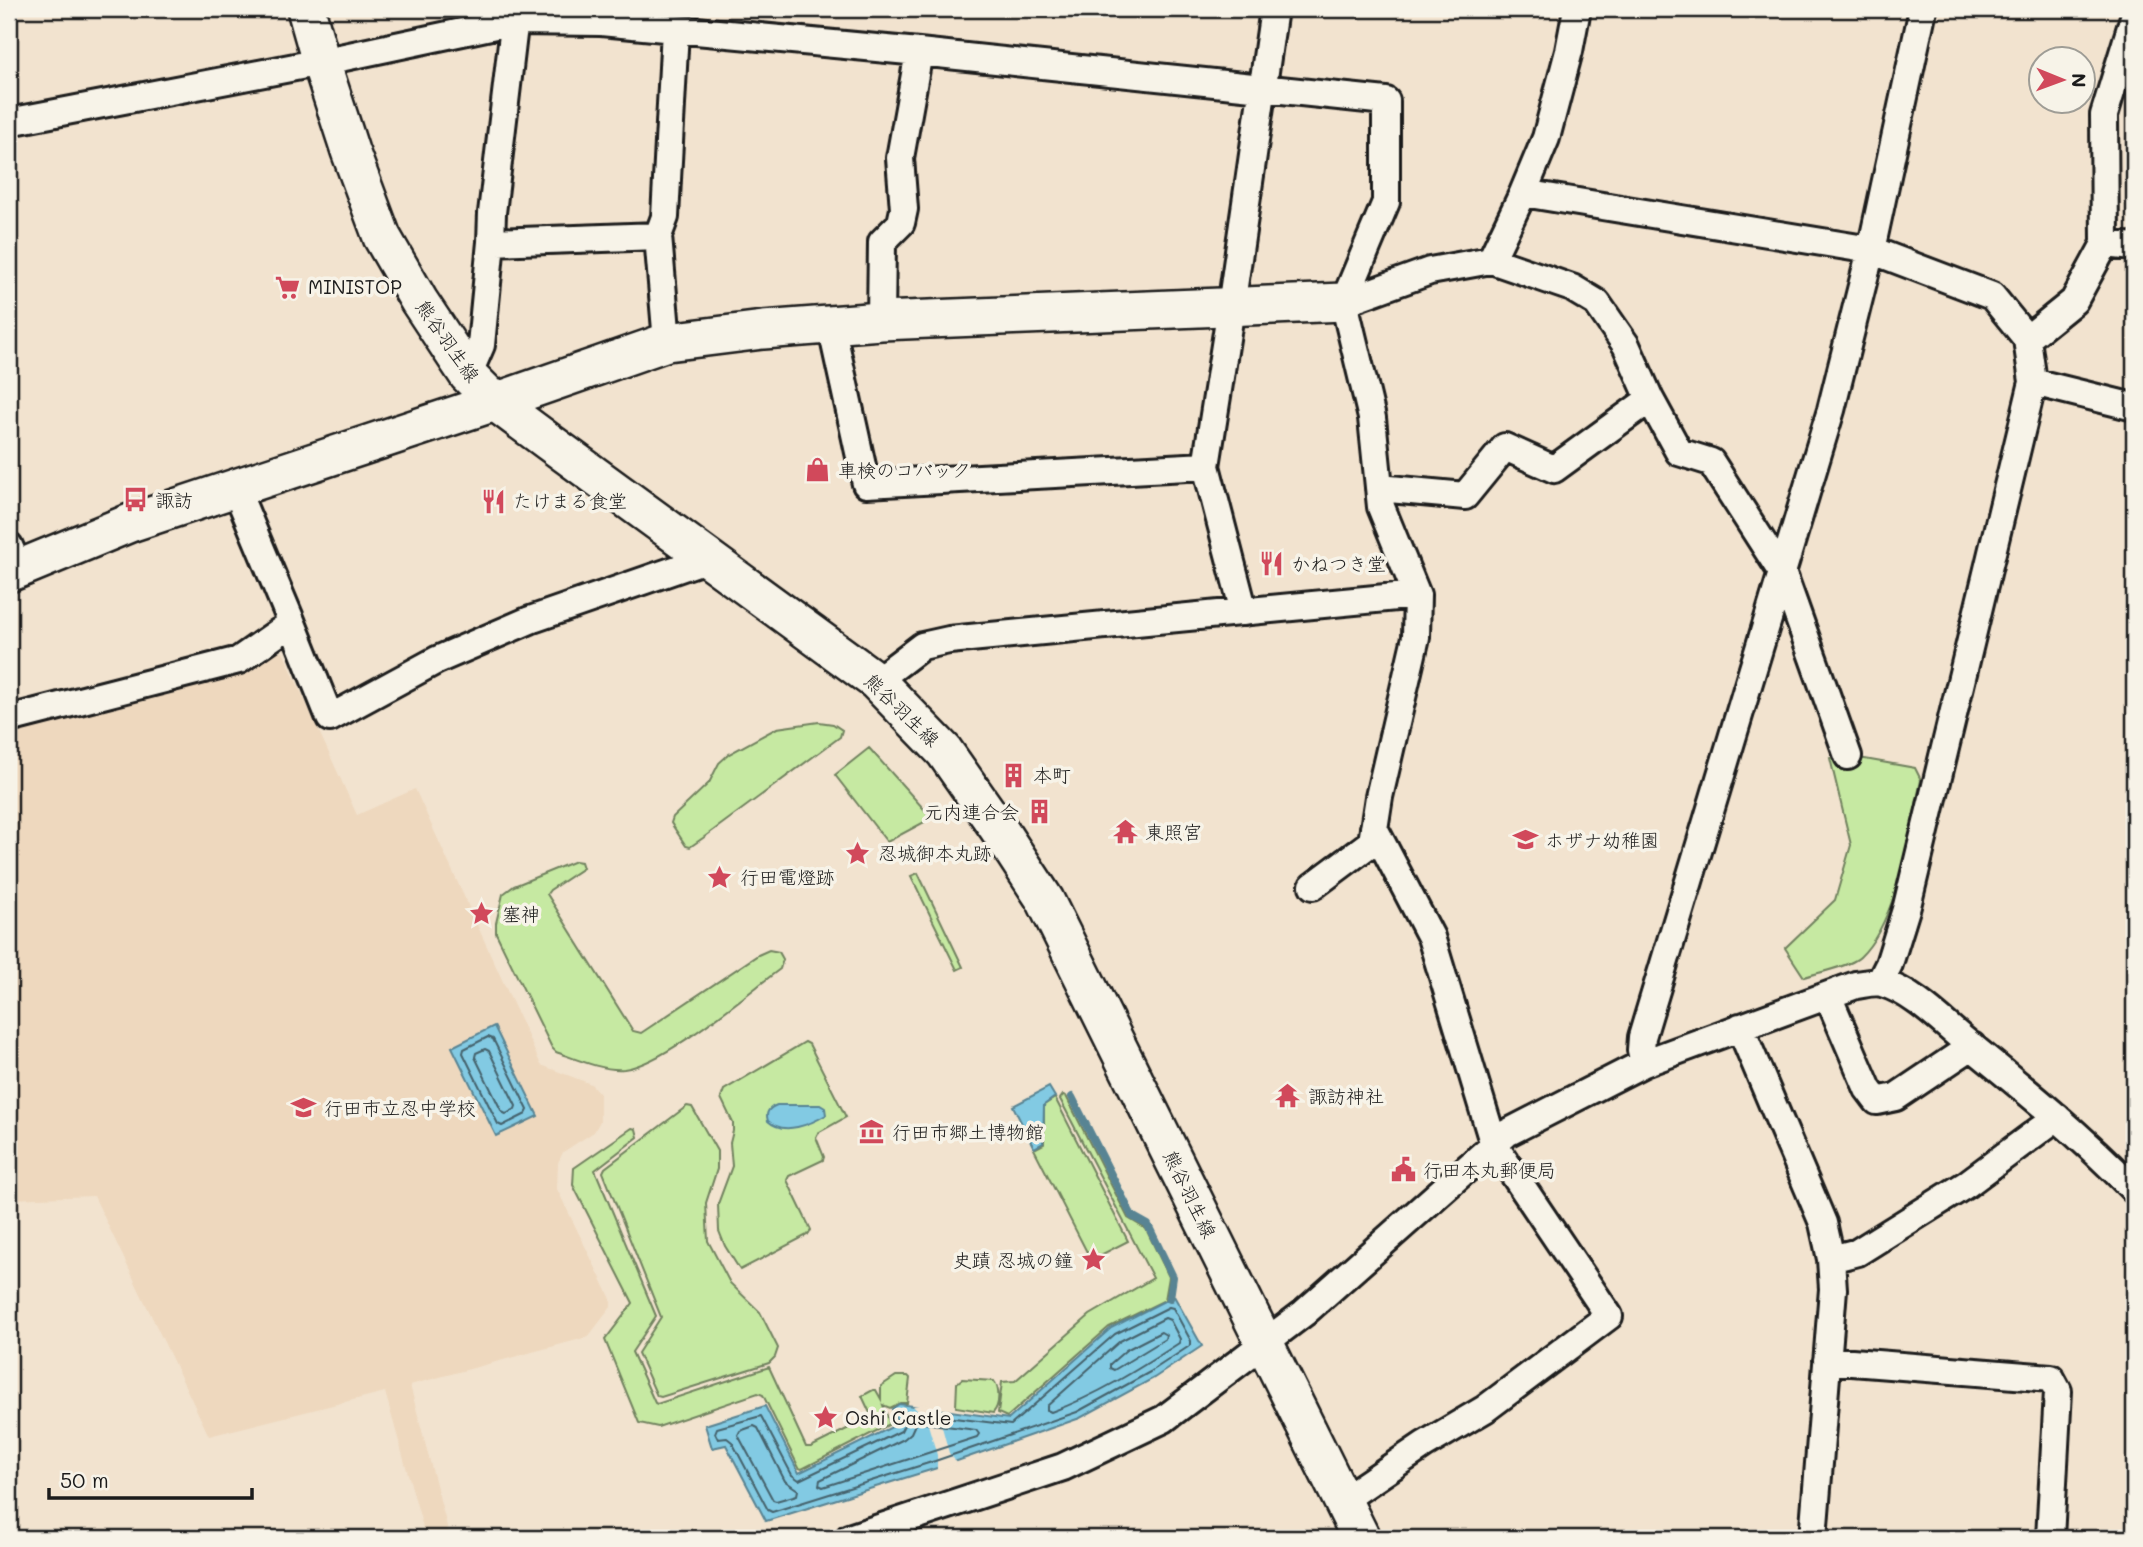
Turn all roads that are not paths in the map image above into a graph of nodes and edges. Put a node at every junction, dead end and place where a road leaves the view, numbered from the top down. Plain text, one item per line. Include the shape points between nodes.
1 (306, 9) edge
2 (1274, 9) edge
3 (1577, 9) edge
4 (1923, 9) edge
5 (515, 15) edge
6 (2134, 17) edge
7 (676, 30) junction
8 (919, 52) junction
9 (321, 62) junction
10 (1263, 88) junction
11 (9, 122) edge
12 (1523, 193) junction
13 (658, 236) junction
14 (491, 242) junction
15 (2105, 244) junction
16 (2134, 247) edge
17 (1871, 250) junction
18 (1490, 260) junction
19 (1344, 302) junction
20 (1231, 307) junction
21 (881, 321) junction
22 (831, 325) junction
23 (2027, 339) junction
24 (667, 342) junction
25 (468, 375) junction
26 (2033, 382) junction
27 (1650, 398) junction
28 (495, 402) junction
29 (2134, 407) edge
30 (1206, 466) junction
31 (234, 487) junction
32 (1379, 488) junction
33 (709, 558) junction
34 (12, 563) edge
35 (1783, 574) junction
36 (1417, 595) junction
37 (1244, 612) junction
38 (292, 622) junction
39 (876, 681) junction
40 (9, 719) edge
41 (1848, 756) dead end
42 (1374, 828) junction
43 (1313, 886) dead end
44 (1880, 982) junction
45 (1828, 996) junction
46 (1740, 1027) junction
47 (1972, 1046) junction
48 (1644, 1063) junction
49 (2057, 1117) junction
50 (1494, 1145) junction
51 (2134, 1190) edge
52 (1830, 1259) junction
53 (1265, 1343) junction
54 (1827, 1360) junction
55 (1343, 1500) junction
56 (849, 1538) edge
57 (1362, 1538) edge
58 (1813, 1538) edge
59 (2050, 1538) edge

1 - 9 main road, 熊谷羽生線
2 - 10 street
3 - 12 street via 1546,138
4 - 17 street
5 - 7 street
5 - 9 street
5 - 14 street
6 - 15 street via 2104,115
7 - 8 street
7 - 13 street via 664,217
8 - 10 street
8 - 21 street via 900,158 904,209 901,223 882,242
9 - 11 street
9 - 25 main road, 熊谷羽生線 via 382,237
10 - 19 street via 1386,101 1387,202
10 - 20 street
12 - 17 street
12 - 18 street
13 - 14 street
13 - 24 street
14 - 25 street via 481,345
15 - 16 street
15 - 23 street via 2074,301
17 - 23 street via 1992,296
17 - 35 street
18 - 19 street via 1430,271
18 - 27 street via 1572,288 1597,303 1626,345
19 - 20 main road
19 - 32 street via 1372,418
20 - 21 main road
20 - 30 street
21 - 22 main road
22 - 24 main road
22 - 30 street via 866,484
23 - 26 street
24 - 28 main road
25 - 28 main road, 熊谷羽生線
26 - 29 street
26 - 44 street via 1907,906
27 - 32 street via 1554,469 1505,447 1465,496
27 - 35 street via 1679,452 1712,462
28 - 31 main road
28 - 33 main road, 熊谷羽生線
30 - 37 street
31 - 34 main road
31 - 38 street
32 - 36 street via 1381,507
33 - 38 street via 530,620 437,660 330,718
33 - 39 main road, 熊谷羽生線
35 - 41 street
35 - 48 street via 1642,1037
36 - 37 street
36 - 42 street via 1416,637
37 - 39 street via 949,640 922,646
38 - 40 street via 239,660
39 - 53 main road, 熊谷羽生線 via 944,751 1045,900
42 - 43 street via 1372,842
42 - 50 street via 1431,937
44 - 45 street
44 - 47 street via 1901,992
45 - 46 street
45 - 47 street via 1877,1101 1896,1097
46 - 48 street
46 - 52 street via 1823,1223
47 - 49 street
48 - 50 street via 1507,1133
49 - 51 street
49 - 52 street via 1966,1184 1858,1252
50 - 53 street
50 - 55 street via 1609,1316 1485,1409
52 - 54 street via 1833,1289
53 - 55 main road, 熊谷羽生線
53 - 56 street via 1164,1419 1063,1467
54 - 58 street
54 - 59 street via 2051,1378 2058,1391
55 - 57 main road, 熊谷羽生線

